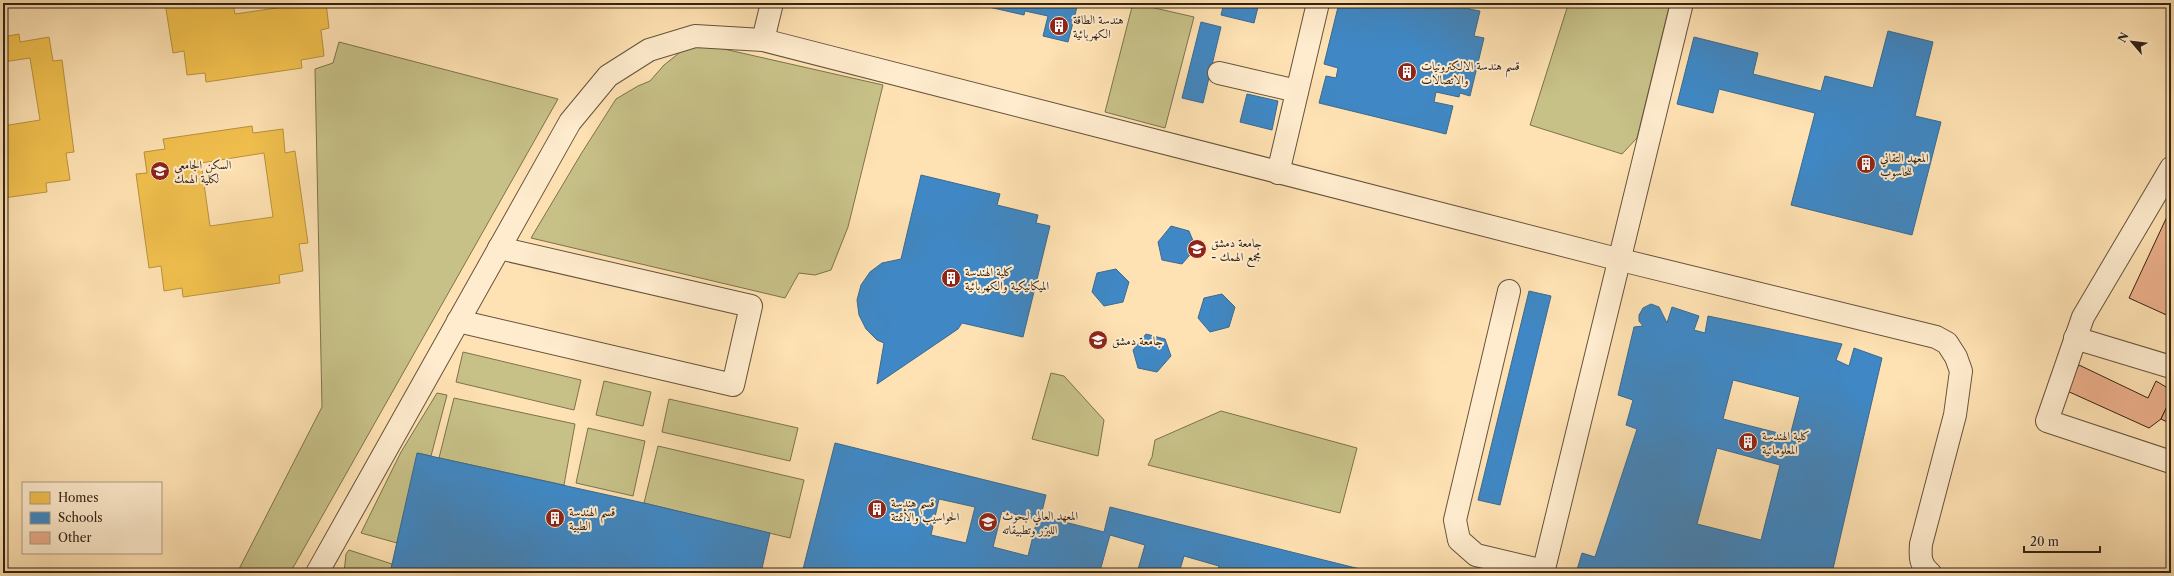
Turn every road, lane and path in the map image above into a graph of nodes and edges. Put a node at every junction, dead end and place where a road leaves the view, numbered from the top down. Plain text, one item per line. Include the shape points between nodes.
1 (772, 3) edge
2 (1318, 3) edge
3 (1682, 3) edge
4 (763, 40) junction
5 (1219, 73) dead end
6 (1297, 91) junction
7 (2171, 168) edge
8 (1278, 173) junction
9 (499, 248) junction
10 (1621, 260) junction
11 (1509, 291) dead end
12 (458, 321) junction
13 (2075, 338) junction
14 (2171, 367) edge
15 (2171, 462) edge
16 (1543, 572) edge
17 (317, 573) edge
18 (1930, 573) edge

1 - 4 lane
2 - 6 lane
3 - 10 lane
4 - 8 lane
4 - 9 lane via 695,36 649,50 608,76 570,122
5 - 6 lane
6 - 8 lane
7 - 13 lane via 2083,317
8 - 10 lane
9 - 12 lane
9 - 12 lane via 751,306 733,385
10 - 16 lane
10 - 18 lane via 1936,337 1947,343 1961,371 1955,415 1921,544 1920,558 1924,568
11 - 16 lane via 1454,520 1459,540 1476,555
12 - 17 lane
13 - 14 lane
13 - 15 lane via 2047,421

